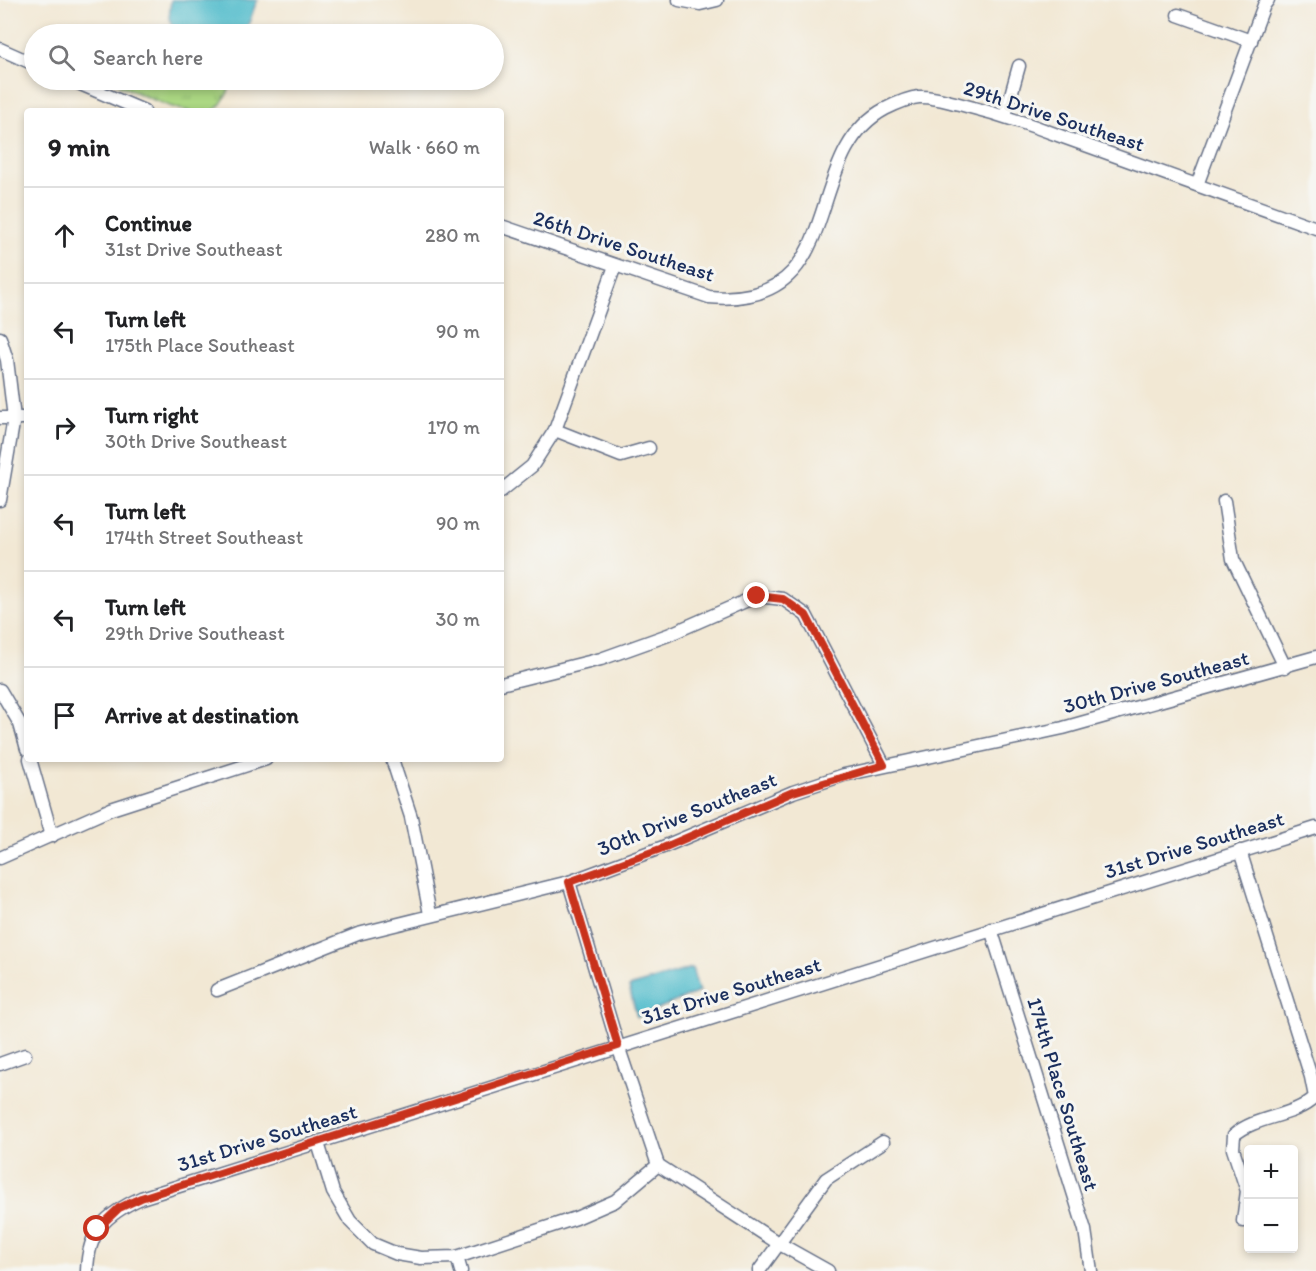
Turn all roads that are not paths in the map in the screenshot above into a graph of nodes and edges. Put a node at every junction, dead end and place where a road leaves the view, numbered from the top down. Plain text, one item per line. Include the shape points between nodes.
1 (679, 0) edge
2 (717, 0) edge
3 (1268, 0) edge
4 (1178, 15) dead end
5 (1251, 41) junction
6 (0, 49) edge
7 (24, 60) edge
8 (1019, 66) dead end
9 (95, 90) edge
10 (137, 108) edge
11 (1005, 116) junction
12 (1197, 185) junction
13 (504, 227) edge
14 (1316, 228) edge
15 (615, 266) junction
16 (735, 299) joint
17 (0, 338) edge
18 (0, 418) edge
19 (21, 418) edge
20 (555, 430) junction
21 (649, 448) dead end
22 (504, 489) edge
23 (0, 500) edge
24 (1224, 501) dead end
25 (1316, 657) edge
26 (1285, 667) junction
27 (504, 683) edge
28 (0, 690) edge
29 (24, 738) edge
30 (31, 762) edge
31 (257, 762) edge
32 (393, 762) edge
33 (884, 765) junction
34 (1316, 828) edge
35 (52, 836) junction
36 (1240, 851) junction
37 (0, 858) edge
38 (569, 882) junction
39 (430, 914) junction
40 (991, 930) junction
41 (217, 990) dead end
42 (618, 1046) junction
43 (25, 1055) dead end
44 (0, 1064) edge
45 (883, 1142) dead end
46 (318, 1143) junction
47 (658, 1165) junction
48 (1243, 1221) dead end
49 (778, 1244) junction
50 (457, 1257) junction
51 (87, 1271) edge
52 (461, 1271) edge
53 (759, 1271) edge
54 (828, 1271) edge
55 (1091, 1271) edge

1 - 2 street via 699,4
3 - 5 street
4 - 5 street
5 - 12 street
6 - 7 street
8 - 11 street
9 - 10 street
11 - 12 street, 29th Drive Southeast
11 - 16 street, 29th Drive Southeast via 918,97 872,116 856,133 837,169 814,238 795,271 775,286
12 - 14 street, 29th Drive Southeast
13 - 15 street, 26th Drive Southeast
15 - 16 street, 26th Drive Southeast via 709,297
15 - 20 street
17 - 19 street
18 - 19 street
19 - 23 street
20 - 21 street via 621,456
20 - 22 street via 532,466
24 - 26 street via 1233,559
25 - 26 street, 30th Drive Southeast
26 - 33 street, 30th Drive Southeast via 1063,728
27 - 33 street via 601,659 757,596 783,599 806,615
28 - 29 street
30 - 35 street
31 - 35 street via 111,809
32 - 39 street via 411,817
33 - 38 street, 30th Drive Southeast via 793,792 663,848
34 - 36 street, 31st Drive Southeast
35 - 37 street
36 - 40 street, 31st Drive Southeast
36 - 48 street via 1315,1097 1306,1106 1245,1126 1234,1135 1233,1149 1247,1191
38 - 39 street, 30th Drive Southeast
38 - 42 street
39 - 41 street, 30th Drive Southeast via 358,934
40 - 42 street, 31st Drive Southeast
40 - 55 street, 174th Place Southeast via 1085,1230
42 - 46 street, 31st Drive Southeast
42 - 47 street
43 - 44 street
45 - 49 street via 826,1179
46 - 50 street via 333,1191 350,1221 373,1244 421,1258
46 - 51 street, 31st Drive Southeast via 119,1208 97,1229 87,1255
47 - 49 street
47 - 50 street via 615,1201
49 - 53 street
49 - 54 street
50 - 52 street

